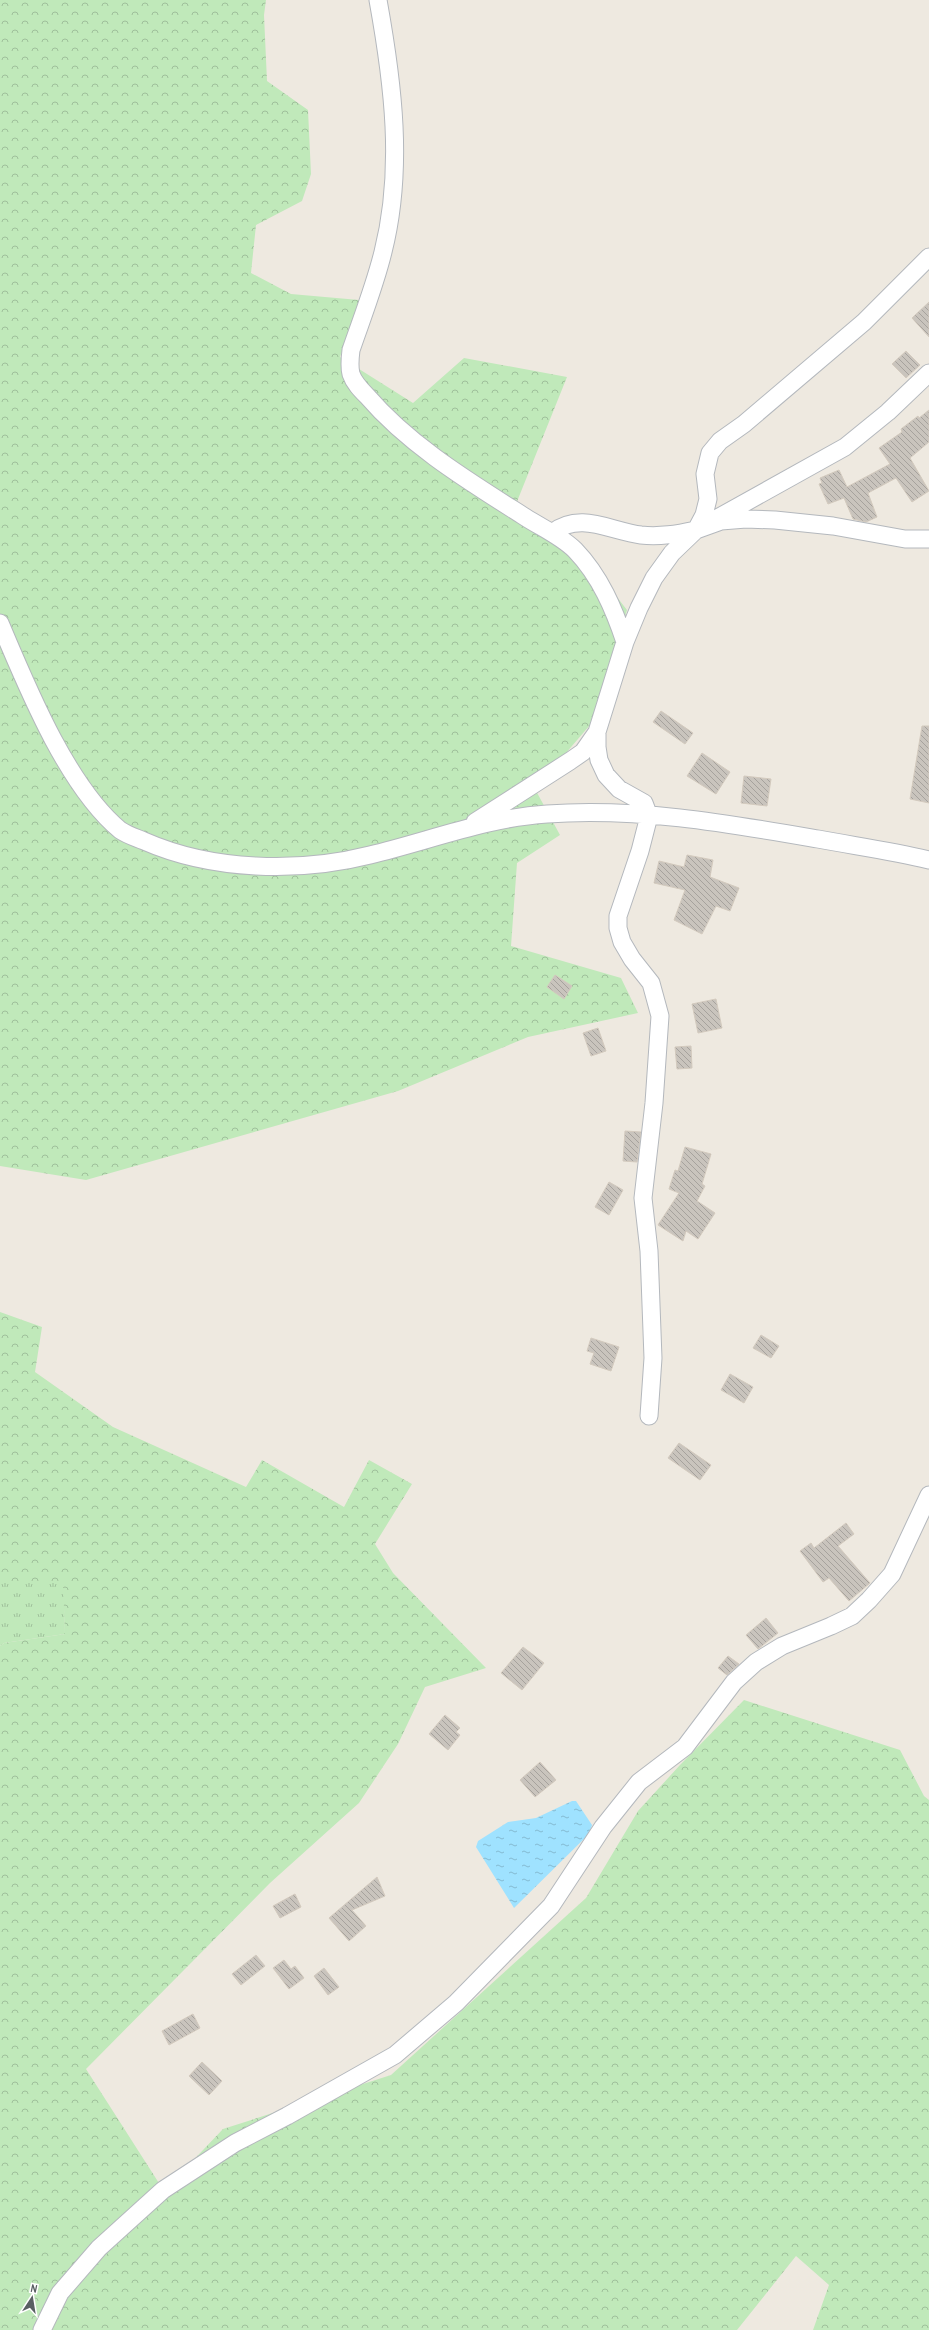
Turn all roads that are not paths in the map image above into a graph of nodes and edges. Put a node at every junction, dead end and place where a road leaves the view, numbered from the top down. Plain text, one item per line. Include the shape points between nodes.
1 (378, 0) edge
2 (929, 257) edge
3 (929, 373) edge
4 (696, 530) junction
5 (552, 533) junction
6 (929, 540) edge
7 (0, 624) edge
8 (625, 642) junction
9 (597, 732) junction
10 (649, 816) junction
11 (464, 828) junction
12 (929, 860) edge
13 (649, 1416) dead end
14 (929, 1495) edge
15 (42, 2330) edge

1 - 5 street via 390,76 396,175 383,253 351,350 352,375 362,391 398,429 454,470
2 - 4 street via 859,327 744,424 720,441 710,452 705,474 708,499 704,515
3 - 4 street via 888,412 845,447
4 - 5 street via 676,535 639,535 582,522 567,524
4 - 6 street via 721,522 746,519 775,520 833,526 905,539
4 - 8 street via 672,553 654,578
5 - 8 street via 575,550 588,565 616,616
7 - 11 street via 18,665 76,778 98,809 123,832 165,850 210,862 261,866 328,864 369,856
8 - 9 street
9 - 10 street via 596,747 606,775 619,789 644,803
9 - 11 street via 583,752
10 - 11 street via 588,812 546,814
10 - 12 street via 782,833
10 - 13 street via 618,916 618,928 622,942 632,959 651,983 660,1016 654,1103 643,1198 649,1251 653,1358
14 - 15 street via 892,1574 869,1600 852,1616 782,1646 756,1662 734,1682 685,1746 639,1782 603,1827 551,1906 456,2003 395,2054 235,2143 163,2190 99,2248 60,2293

